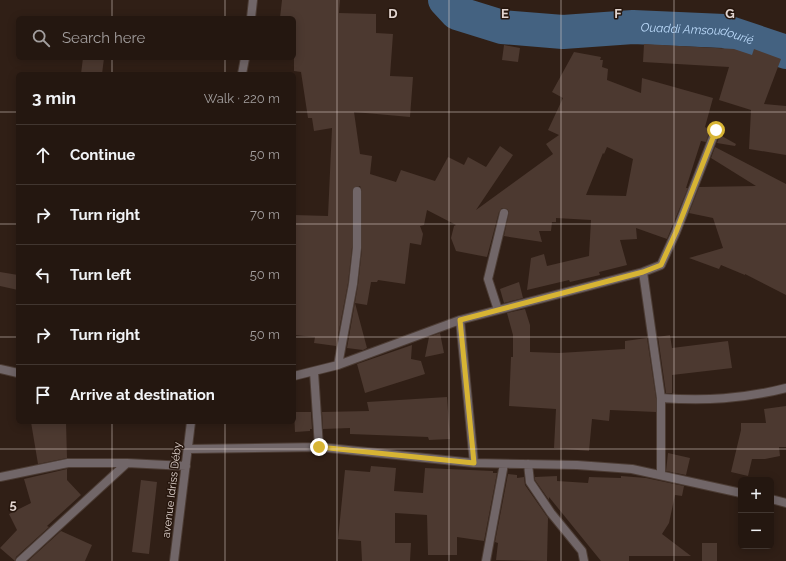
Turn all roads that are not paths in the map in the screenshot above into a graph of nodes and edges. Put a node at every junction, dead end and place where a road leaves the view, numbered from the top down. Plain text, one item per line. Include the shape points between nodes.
1 (253, 0) edge
2 (251, 16) edge
3 (245, 60) edge
4 (242, 72) edge
5 (716, 130) dead end
6 (357, 191) dead end
7 (504, 212) dead end
8 (643, 272) junction
9 (498, 310) junction
10 (460, 320) junction
11 (338, 365) junction
12 (0, 369) edge
13 (314, 372) junction
14 (16, 373) edge
15 (296, 376) edge
16 (786, 388) edge
17 (661, 398) junction
18 (191, 424) edge
19 (319, 447) junction
20 (188, 449) junction
21 (127, 463) junction
22 (474, 463) junction
23 (504, 464) junction
24 (528, 464) junction
25 (186, 466) junction
26 (661, 474) junction
27 (0, 477) edge
28 (738, 491) edge
29 (774, 500) edge
30 (786, 503) edge
31 (20, 561) edge
32 (174, 561) edge
33 (486, 561) edge
34 (584, 561) edge

1 - 2 street
3 - 4 street
5 - 8 street via 661,265
6 - 11 street via 357,248
7 - 9 street via 488,279
8 - 9 street
8 - 17 street
9 - 10 street
10 - 11 street
10 - 22 street
11 - 13 street
12 - 14 street
13 - 15 street
13 - 19 street
16 - 17 street via 732,398
17 - 26 street
18 - 20 street, avenue Idriss Déby
19 - 20 street
19 - 22 street
20 - 25 street, avenue Idriss Déby
21 - 25 street
21 - 27 street via 68,463
21 - 31 street
22 - 23 street
23 - 24 street
23 - 33 street
24 - 26 street via 632,468
24 - 34 street via 530,482 582,551
25 - 32 street, avenue Idriss Déby
26 - 28 street
29 - 30 street

